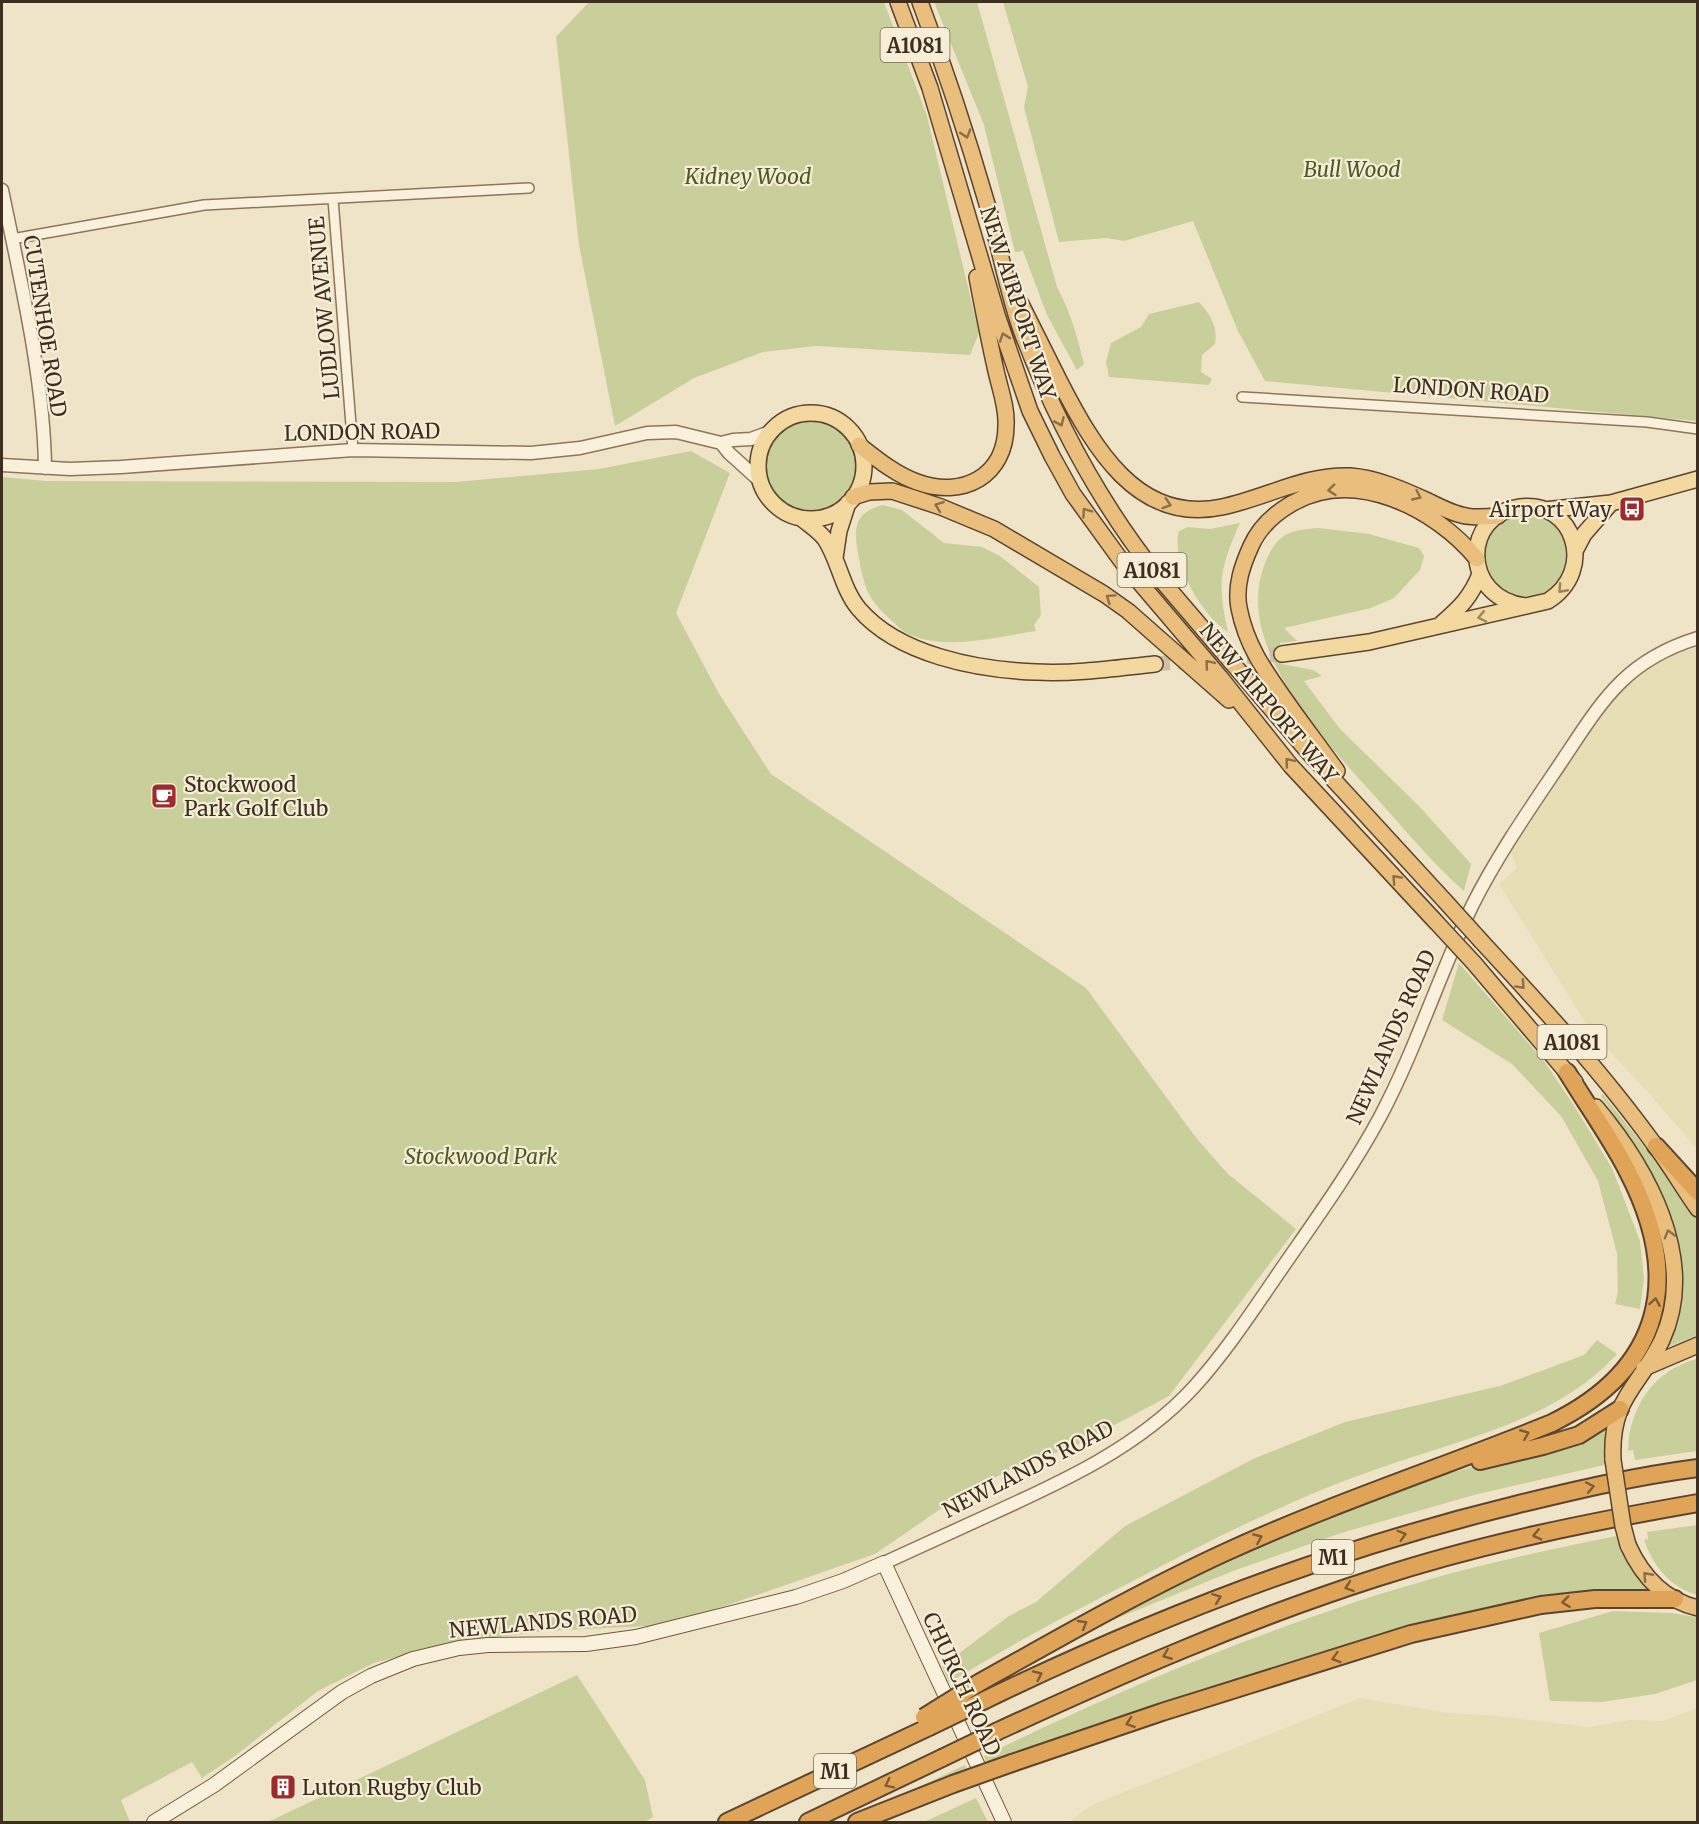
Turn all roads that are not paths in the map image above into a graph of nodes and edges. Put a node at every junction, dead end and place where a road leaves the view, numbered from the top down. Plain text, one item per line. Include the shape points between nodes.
1 (898, 2) edge
2 (920, 2) edge
3 (529, 189) dead end
4 (2, 190) edge
5 (333, 199) junction
6 (964, 203) junction
7 (12, 239) junction
8 (1004, 269) junction
9 (1242, 398) dead end
10 (1698, 429) edge
11 (770, 432) junction
12 (722, 443) junction
13 (860, 445) junction
14 (353, 450) junction
15 (2, 465) edge
16 (45, 468) junction
17 (1698, 479) edge
18 (760, 481) junction
19 (851, 500) junction
20 (1611, 503) junction
21 (1544, 510) junction
22 (1498, 516) junction
23 (801, 518) junction
24 (1575, 551) junction
25 (835, 558) junction
26 (1478, 567) junction
27 (1525, 606) junction
28 (1439, 625) junction
29 (1698, 638) edge
30 (1282, 654) tunnel mouth
31 (1155, 664) tunnel mouth
32 (1259, 726) junction
33 (1376, 825) junction
34 (1567, 1072) junction
35 (1656, 1146) junction
36 (1698, 1192) edge
37 (1698, 1209) edge
38 (1698, 1346) edge
39 (1644, 1368) junction
40 (1620, 1408) junction
41 (1698, 1468) edge
42 (1412, 1478) junction
43 (1698, 1503) edge
44 (884, 1563) junction
45 (1675, 1599) junction
46 (1698, 1608) edge
47 (926, 1722) junction
48 (734, 1819) edge
49 (154, 1822) edge
50 (808, 1822) edge
51 (856, 1822) edge
52 (1004, 1822) edge

1 - 6 highway, NEW AIRPORT WAY / A1081 via 930,88
2 -> 8 highway, NEW AIRPORT WAY / A1081 via 948,78
3 - 5 street, LUDLOW AVENUE
4 - 7 street, CUTENHOE ROAD
5 - 7 street, LUDLOW AVENUE via 204,205
5 - 14 street, LUDLOW AVENUE
6 - 13 highway, A1081 via 1005,408 1002,452 984,477 969,485 944,488 899,474
32 -> 6 highway, NEW AIRPORT WAY / A1081 via 1123,563 1073,494 1030,411
7 - 16 street, CUTENHOE ROAD via 36,372
8 -> 22 highway, A1081 via 1077,415 1105,458 1146,496 1166,505 1206,510 1303,482 1351,476 1406,490 1466,517
8 -> 33 highway, NEW AIRPORT WAY / A1081 via 1022,333 1063,428 1085,470 1138,551 1309,753
9 - 10 street, LONDON ROAD via 1647,422
11 - 12 street, LONDON ROAD
11 - 13 main road via 795,415 826,415 852,432
11 - 18 main road via 761,447
12 - 14 street, LONDON ROAD via 662,432 531,453
12 - 18 street
13 - 19 main road via 863,472
14 - 16 street, LONDON ROAD via 121,467
15 - 16 street, LONDON ROAD
17 - 20 main road
18 - 23 main road via 775,505
19 - 23 main road via 834,514 818,519
19 - 25 main road via 839,531
32 -> 19 highway, A1081 via 1128,611 994,529 892,491 869,492
20 - 21 main road
20 - 24 main road
21 - 22 main road via 1520,507
21 - 24 main road via 1566,526
22 - 26 main road via 1478,543
23 - 25 main road via 824,537
24 -> 27 main road via 1572,575 1562,590 1548,601
25 - 31 main road via 857,608 885,632 941,657 1036,672
26 - 27 main road via 1493,594
26 - 28 main road via 1474,588 1464,604
26 -> 33 highway, A1081 via 1454,534 1422,513 1394,499 1346,489 1303,497 1282,509 1254,539 1245,560 1239,580 1239,606 1246,637 1259,664
27 -> 28 main road
28 - 30 main road via 1369,642
29 - 44 street, NEWLANDS ROAD via 1648,658 1613,689 1525,816 1471,908 1398,1080 1361,1151 1195,1386 1158,1421 1107,1455
34 -> 32 highway, NEW AIRPORT WAY / A1081, bridge via 1474,963 1342,822
33 -> 35 highway, NEW AIRPORT WAY / A1081, bridge via 1591,1064
39 -> 34 highway, NEW AIRPORT WAY / A1081 via 1662,1341 1672,1310 1675,1268 1667,1228 1632,1156
42 -> 34 highway via 1572,1413 1595,1398 1626,1368 1651,1323 1659,1282 1658,1265 1643,1206 1627,1169
35 - 36 highway
35 - 37 highway, NEW AIRPORT WAY / A1081
38 - 39 highway
39 - 40 highway, NEW AIRPORT WAY
40 - 42 highway via 1567,1440
45 -> 40 highway, NEW AIRPORT WAY, bridge via 1644,1575 1628,1545 1613,1460 1613,1437
47 -> 41 highway, M1, bridge via 985,1700 1138,1629 1372,1544 1587,1487
47 -> 42 highway, bridge via 977,1684 1092,1619 1226,1552
43 -> 50 highway, M1, bridge via 1458,1554 1275,1612 1131,1670
44 - 49 main road, NEWLANDS ROAD via 796,1597 636,1637 586,1644 478,1646 413,1659 342,1692 214,1785
44 - 52 main road, CHURCH ROAD
45 - 46 highway, NEW AIRPORT WAY
45 -> 51 highway, bridge via 1595,1599 1541,1605 1422,1632 1012,1763
47 - 48 highway via 812,1773

